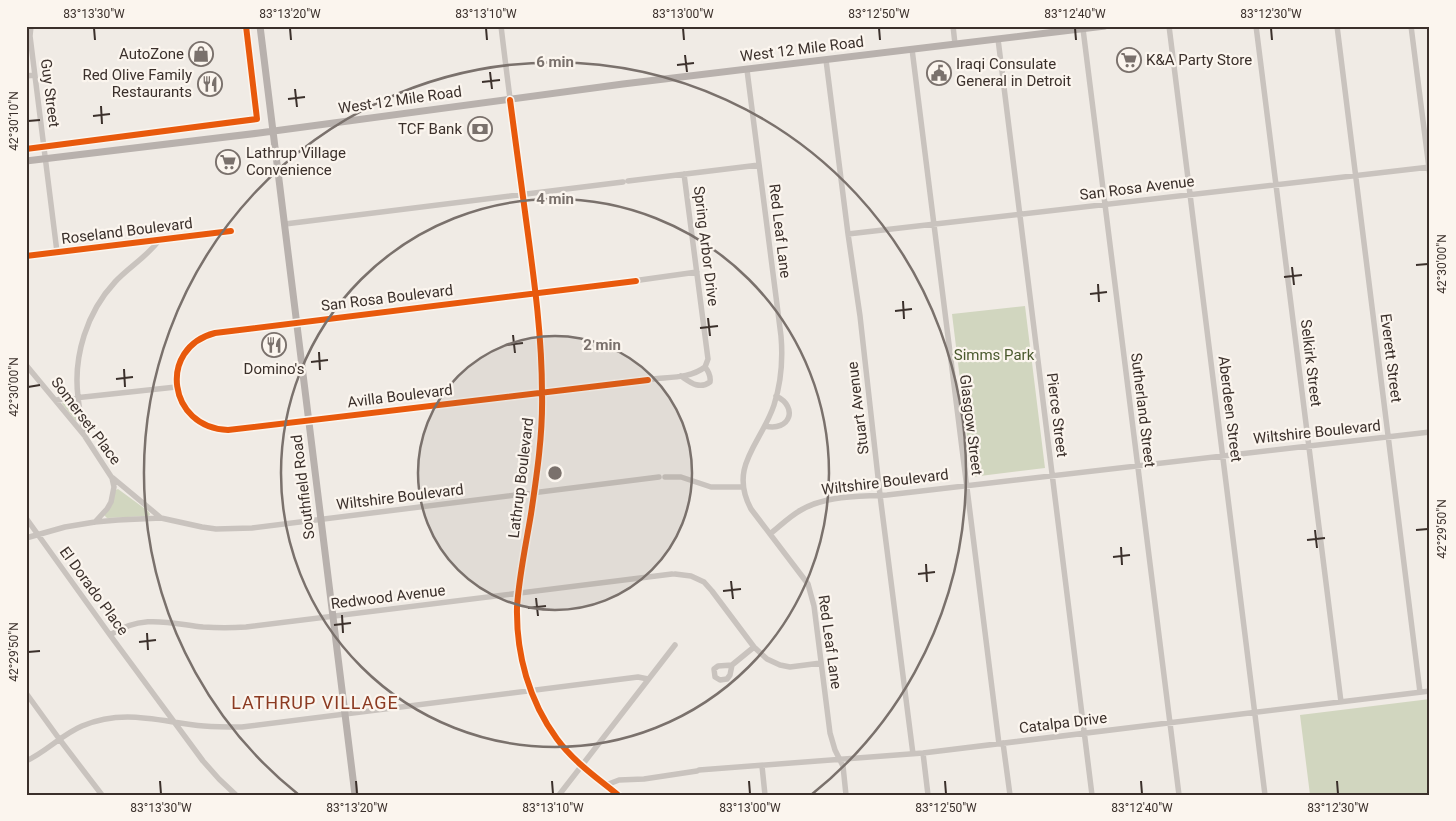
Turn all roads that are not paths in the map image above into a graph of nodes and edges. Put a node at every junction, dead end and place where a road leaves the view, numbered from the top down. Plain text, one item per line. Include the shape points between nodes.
1 (31, 26) edge
2 (260, 26) edge
3 (501, 26) edge
4 (953, 26) edge
5 (1105, 26) edge
6 (1169, 26) edge
7 (1256, 26) edge
8 (1337, 26) edge
9 (1411, 26) edge
10 (1082, 29) junction
11 (998, 39) junction
12 (955, 44) junction
13 (912, 49) junction
14 (826, 60) junction
15 (747, 70) junction
16 (35, 75) junction
17 (26, 76) edge
18 (510, 100) junction
19 (274, 131) junction
20 (46, 159) junction
21 (26, 161) edge
22 (759, 165) junction
23 (1429, 167) edge
24 (684, 174) junction
25 (1355, 175) junction
26 (1430, 176) edge
27 (1276, 184) junction
28 (522, 194) junction
29 (1191, 194) junction
30 (1104, 204) junction
31 (1019, 215) junction
32 (285, 224) junction
33 (933, 224) junction
34 (231, 231) dead end
35 (848, 234) junction
36 (160, 240) junction
37 (57, 252) junction
38 (26, 256) edge
39 (697, 272) junction
40 (536, 292) junction
41 (297, 322) junction
42 (26, 365) edge
43 (705, 367) junction
44 (681, 376) junction
45 (710, 378) joint
46 (176, 387) junction
47 (542, 392) junction
48 (776, 396) junction
49 (78, 398) junction
50 (56, 400) junction
51 (309, 420) junction
52 (765, 426) junction
53 (1430, 432) edge
54 (84, 435) junction
55 (1388, 437) junction
56 (1309, 446) junction
57 (1223, 455) junction
58 (1138, 465) junction
59 (1052, 475) junction
60 (112, 478) junction
61 (966, 485) junction
62 (743, 488) junction
63 (534, 492) junction
64 (880, 495) junction
65 (26, 518) edge
66 (161, 518) junction
67 (321, 519) junction
68 (95, 522) junction
69 (37, 534) junction
70 (770, 534) junction
71 (26, 538) edge
72 (518, 593) junction
73 (333, 616) junction
74 (110, 635) junction
75 (674, 646) dead end
76 (754, 648) junction
77 (820, 664) junction
78 (732, 665) dead end
79 (648, 679) junction
80 (530, 690) junction
81 (1430, 691) edge
82 (1420, 692) junction
83 (26, 693) edge
84 (1341, 702) junction
85 (1256, 712) junction
86 (345, 714) junction
87 (174, 721) junction
88 (1170, 723) junction
89 (1084, 733) junction
90 (60, 740) junction
91 (1001, 743) junction
92 (923, 753) junction
93 (913, 754) junction
94 (840, 760) junction
95 (26, 761) edge
96 (581, 765) junction
97 (762, 766) junction
98 (606, 785) junction
99 (102, 795) edge
100 (236, 795) edge
101 (356, 795) edge
102 (558, 795) edge
103 (618, 795) edge
104 (765, 795) edge
105 (846, 795) edge
106 (928, 795) edge
107 (1010, 795) edge
108 (1092, 795) edge
109 (1179, 795) edge
110 (1266, 795) edge

1 - 16 street, Guy Street
2 - 19 main road, Southfield Road
3 - 18 street, Lathrup Boulevard
4 - 12 street
5 - 10 main road, West 12 Mile Road
6 - 29 street, Aberdeen Street
7 - 27 street, Selkirk Street
8 - 25 street, Everett Street
9 - 23 street
10 - 11 main road, West 12 Mile Road
10 - 30 street, Sutherland Street
11 - 12 main road, West 12 Mile Road
11 - 31 street, Pierce Street
12 - 13 main road, West 12 Mile Road
13 - 14 main road, West 12 Mile Road
13 - 33 street, Glasgow Street
14 - 15 main road, West 12 Mile Road
14 - 35 street, Stuart Avenue
15 - 18 main road, West 12 Mile Road
15 - 22 street, Red Leaf Lane
16 - 17 street
16 - 20 street, Guy Street
18 - 19 main road, West 12 Mile Road
18 - 28 street, Lathrup Boulevard
19 - 20 main road, West 12 Mile Road
19 - 32 main road, Southfield Road
20 - 21 main road, West 12 Mile Road
20 - 37 street, Guy Street
22 - 24 street
22 - 48 street, Red Leaf Lane via 782,344
23 - 25 street, San Rosa Avenue
23 - 26 street
24 - 28 street
24 - 39 street, Spring Arbor Drive
25 - 27 street, San Rosa Avenue
25 - 55 street, Everett Street
27 - 29 street, San Rosa Avenue
27 - 56 street, Selkirk Street
28 - 32 street
28 - 40 street, Lathrup Boulevard
29 - 30 street, San Rosa Avenue
29 - 57 street, Aberdeen Street
30 - 31 street, San Rosa Avenue
30 - 58 street, Sutherland Street
31 - 33 street, San Rosa Avenue
31 - 59 street, Pierce Street
32 - 41 main road, Southfield Road
33 - 35 street, San Rosa Avenue
33 - 61 street, Glasgow Street
34 - 36 street, Roseland Boulevard
35 - 64 street, Stuart Avenue
36 - 37 street, Roseland Boulevard
36 - 49 street via 113,284 97,307 80,352
37 - 38 street, Roseland Boulevard
39 - 40 street, San Rosa Boulevard
39 - 43 street, Spring Arbor Drive via 708,359
40 - 41 street, San Rosa Boulevard
40 - 47 street, Lathrup Boulevard
41 - 46 street, San Rosa Boulevard via 205,336 184,355
41 - 51 main road, Southfield Road
42 - 50 street, Somerset Place
43 - 44 street, Avilla Boulevard
43 - 45 street, Spring Arbor Drive
44 - 45 street, Avilla Boulevard via 701,386 708,384
44 - 47 street, Avilla Boulevard
46 - 49 street
46 - 51 street, Avilla Boulevard via 191,416 215,429
47 - 51 street, Avilla Boulevard
47 - 63 street, Lathrup Boulevard
48 - 52 street, Red Leaf Lane
48 - 52 street via 787,405 789,418 780,427
49 - 50 street
49 - 54 street
50 - 54 street, Somerset Place
51 - 67 main road, Southfield Road
52 - 62 street, Red Leaf Lane via 746,463
53 - 55 street, Wiltshire Boulevard
54 - 60 street, Somerset Place
55 - 56 street, Wiltshire Boulevard
55 - 82 street, Everett Street
56 - 57 street, Wiltshire Boulevard
56 - 84 street, Selkirk Street
57 - 58 street, Wiltshire Boulevard
57 - 85 street, Aberdeen Street
58 - 59 street, Wiltshire Boulevard
58 - 88 street, Sutherland Street
59 - 61 street, Wiltshire Boulevard
59 - 89 street, Pierce Street
60 - 66 street
60 - 68 street, Somerset Place via 111,502
61 - 64 street, Wiltshire Boulevard
61 - 91 street, Glasgow Street
62 - 63 street, Wiltshire Boulevard via 711,487 681,477 662,477
62 - 70 street, Red Leaf Lane via 751,509
63 - 67 street, Wiltshire Boulevard
63 - 72 street, Lathrup Boulevard
64 - 70 street, Wiltshire Boulevard via 818,502 801,510
64 - 93 street, Stuart Avenue
65 - 69 street, El Dorado Place
66 - 67 street, Wiltshire Boulevard via 226,530
66 - 68 street, Wiltshire Boulevard
67 - 73 main road, Southfield Road
68 - 69 street, Wiltshire Boulevard
69 - 71 street, Wiltshire Boulevard
69 - 74 street, El Dorado Place
70 - 77 street, Red Leaf Lane via 808,584 814,606
72 - 73 street, Redwood Avenue
72 - 76 street, Redwood Avenue via 674,574 691,576 704,582 712,591
72 - 80 street, Lathrup Boulevard via 518,638
73 - 74 street, Redwood Avenue via 231,628 148,621
73 - 86 main road, Southfield Road
74 - 87 street, El Dorado Place
75 - 79 street
76 - 77 street, Redwood Avenue via 767,659 785,666
76 - 78 street
77 - 94 street, Red Leaf Lane via 830,733
79 - 80 street via 638,677
79 - 96 street
80 - 86 street
80 - 96 street, Lathrup Boulevard via 557,739
81 - 82 street, Catalpa Drive
82 - 84 street, Catalpa Drive
83 - 90 street
84 - 85 street, Catalpa Drive
85 - 88 street, Catalpa Drive
85 - 110 street, Aberdeen Street
86 - 87 street via 242,727
86 - 101 main road, Southfield Road
87 - 90 street via 114,718 80,727
87 - 100 street, El Dorado Place via 203,761
88 - 89 street, Catalpa Drive
88 - 109 street, Sutherland Street
89 - 91 street, Catalpa Drive
89 - 108 street, Pierce Street
90 - 95 street
90 - 99 street
91 - 92 street, Catalpa Drive
91 - 107 street, Glasgow Street
92 - 93 street, Catalpa Drive
92 - 106 street
93 - 94 street, Catalpa Drive
94 - 97 street, Catalpa Drive
94 - 105 street, Red Leaf Lane
96 - 98 street, Lathrup Boulevard
96 - 102 street
97 - 98 street, Catalpa Drive via 698,770 620,780
97 - 104 street
98 - 103 street, Lathrup Boulevard

